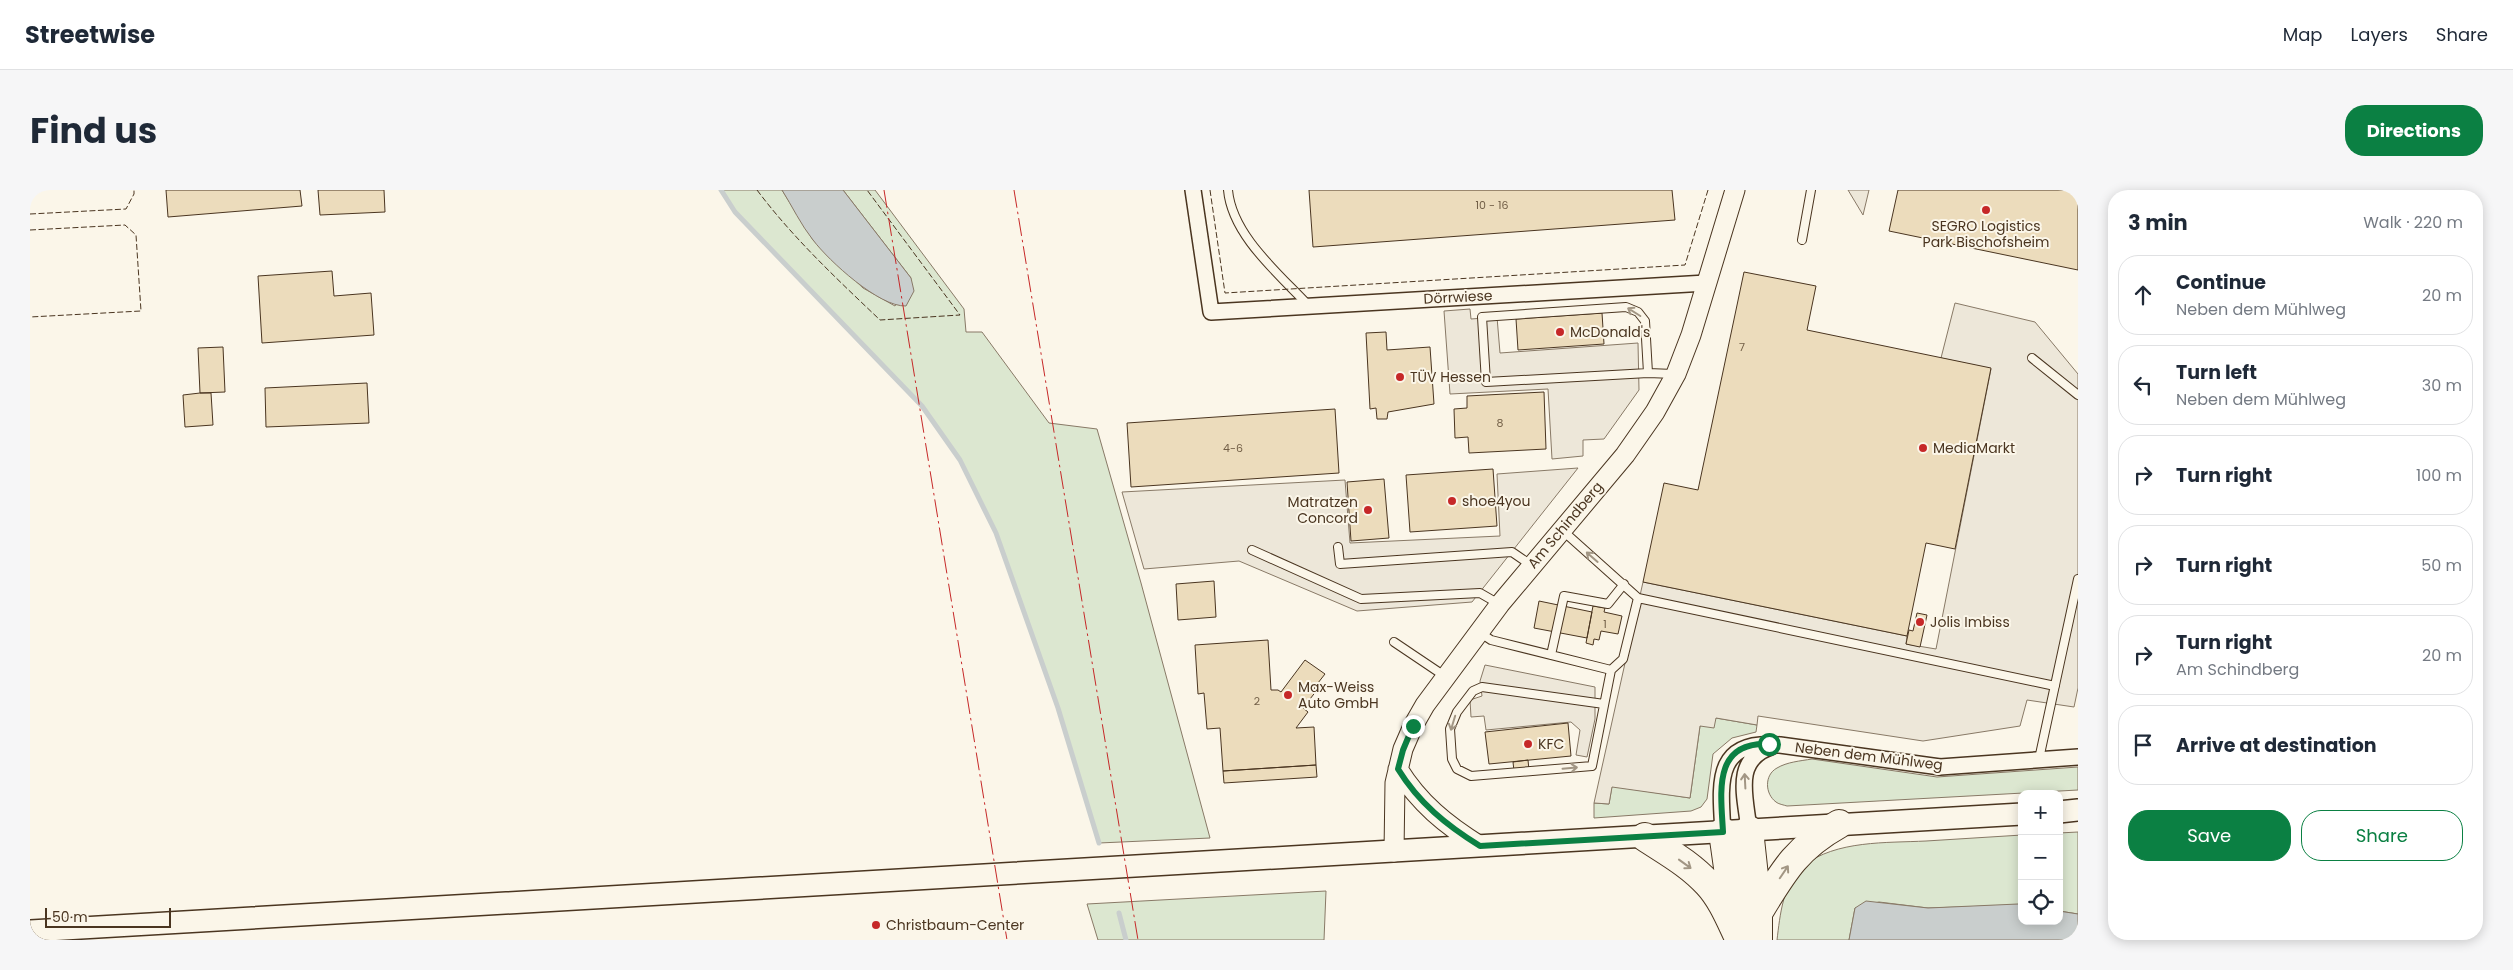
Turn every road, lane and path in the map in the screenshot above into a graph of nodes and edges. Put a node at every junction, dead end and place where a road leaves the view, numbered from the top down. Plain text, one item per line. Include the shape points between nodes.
1 (1193, 190) edge
2 (1228, 190) edge
3 (1735, 190) edge
4 (1811, 190) edge
5 (1802, 240) dead end
6 (1706, 283) junction
7 (1309, 306) junction
8 (2032, 358) dead end
9 (1648, 373) junction
10 (1676, 374) junction
11 (2078, 395) edge
12 (1561, 530) junction
13 (1338, 547) dead end
14 (1252, 550) dead end
15 (1531, 565) junction
16 (2078, 579) edge
17 (1624, 584) junction
18 (1638, 598) junction
19 (1500, 604) junction
20 (1479, 632) junction
21 (1394, 642) dead end
22 (1551, 655) junction
23 (1611, 670) junction
24 (1446, 677) junction
25 (2055, 686) junction
26 (1604, 704) junction
27 (1780, 745) junction
28 (2078, 757) edge
29 (2039, 759) junction
30 (1398, 769) junction
31 (2078, 810) edge
32 (2063, 812) edge
33 (2018, 814) edge
34 (1839, 824) junction
35 (1736, 831) junction
36 (1645, 837) junction
37 (1480, 846) junction
38 (1394, 852) junction
39 (1758, 913) junction
40 (30, 931) edge
41 (1745, 938) edge

1 - 7 street, Dörrwiese via 1211,312
2 - 7 lane via 1236,222
3 - 6 street, Am Schindberg
4 - 5 lane
6 - 7 street, Dörrwiese
6 - 10 street, Am Schindberg
8 - 11 lane
9 -> 9 lane via 1644,321 1638,312 1626,307 1482,317 1486,382
9 - 10 lane
10 - 12 street, Am Schindberg via 1625,455
12 - 15 street, Am Schindberg
17 -> 12 lane
13 - 15 lane via 1340,564 1512,552
14 - 19 lane via 1361,599 1480,593
15 - 19 street, Am Schindberg
16 - 25 lane
17 - 18 lane
17 - 22 lane via 1608,604 1564,596
18 - 23 lane via 1624,659
18 - 25 lane
19 - 20 street, Am Schindberg
20 - 22 lane via 1491,640
20 - 24 street, Am Schindberg
21 - 24 lane
22 - 23 lane
23 - 26 lane
24 - 30 street, Am Schindberg via 1413,726
25 - 29 lane
26 -> 26 lane via 1482,687 1473,691 1457,712 1450,729 1452,759 1457,769 1471,776 1592,766
27 - 29 street, Neben dem Mühlweg via 1940,767
35 -> 27 street, Neben dem Mühlweg via 1746,766 1756,754
27 - 35 street, Neben dem Mühlweg via 1755,745 1741,750 1727,761 1721,788
28 - 29 street, Neben dem Mühlweg
30 - 37 street via 1409,788 1431,812
30 - 38 street, Am Schindberg via 1393,806
31 - 32 main road
33 - 34 main road
34 - 35 main road
39 -> 34 highway via 1785,868 1803,848
35 - 36 main road
35 - 39 highway
35 - 41 highway
36 - 37 main road
36 -> 41 highway via 1708,884
37 - 38 main road
38 - 40 main road
39 - 41 highway

